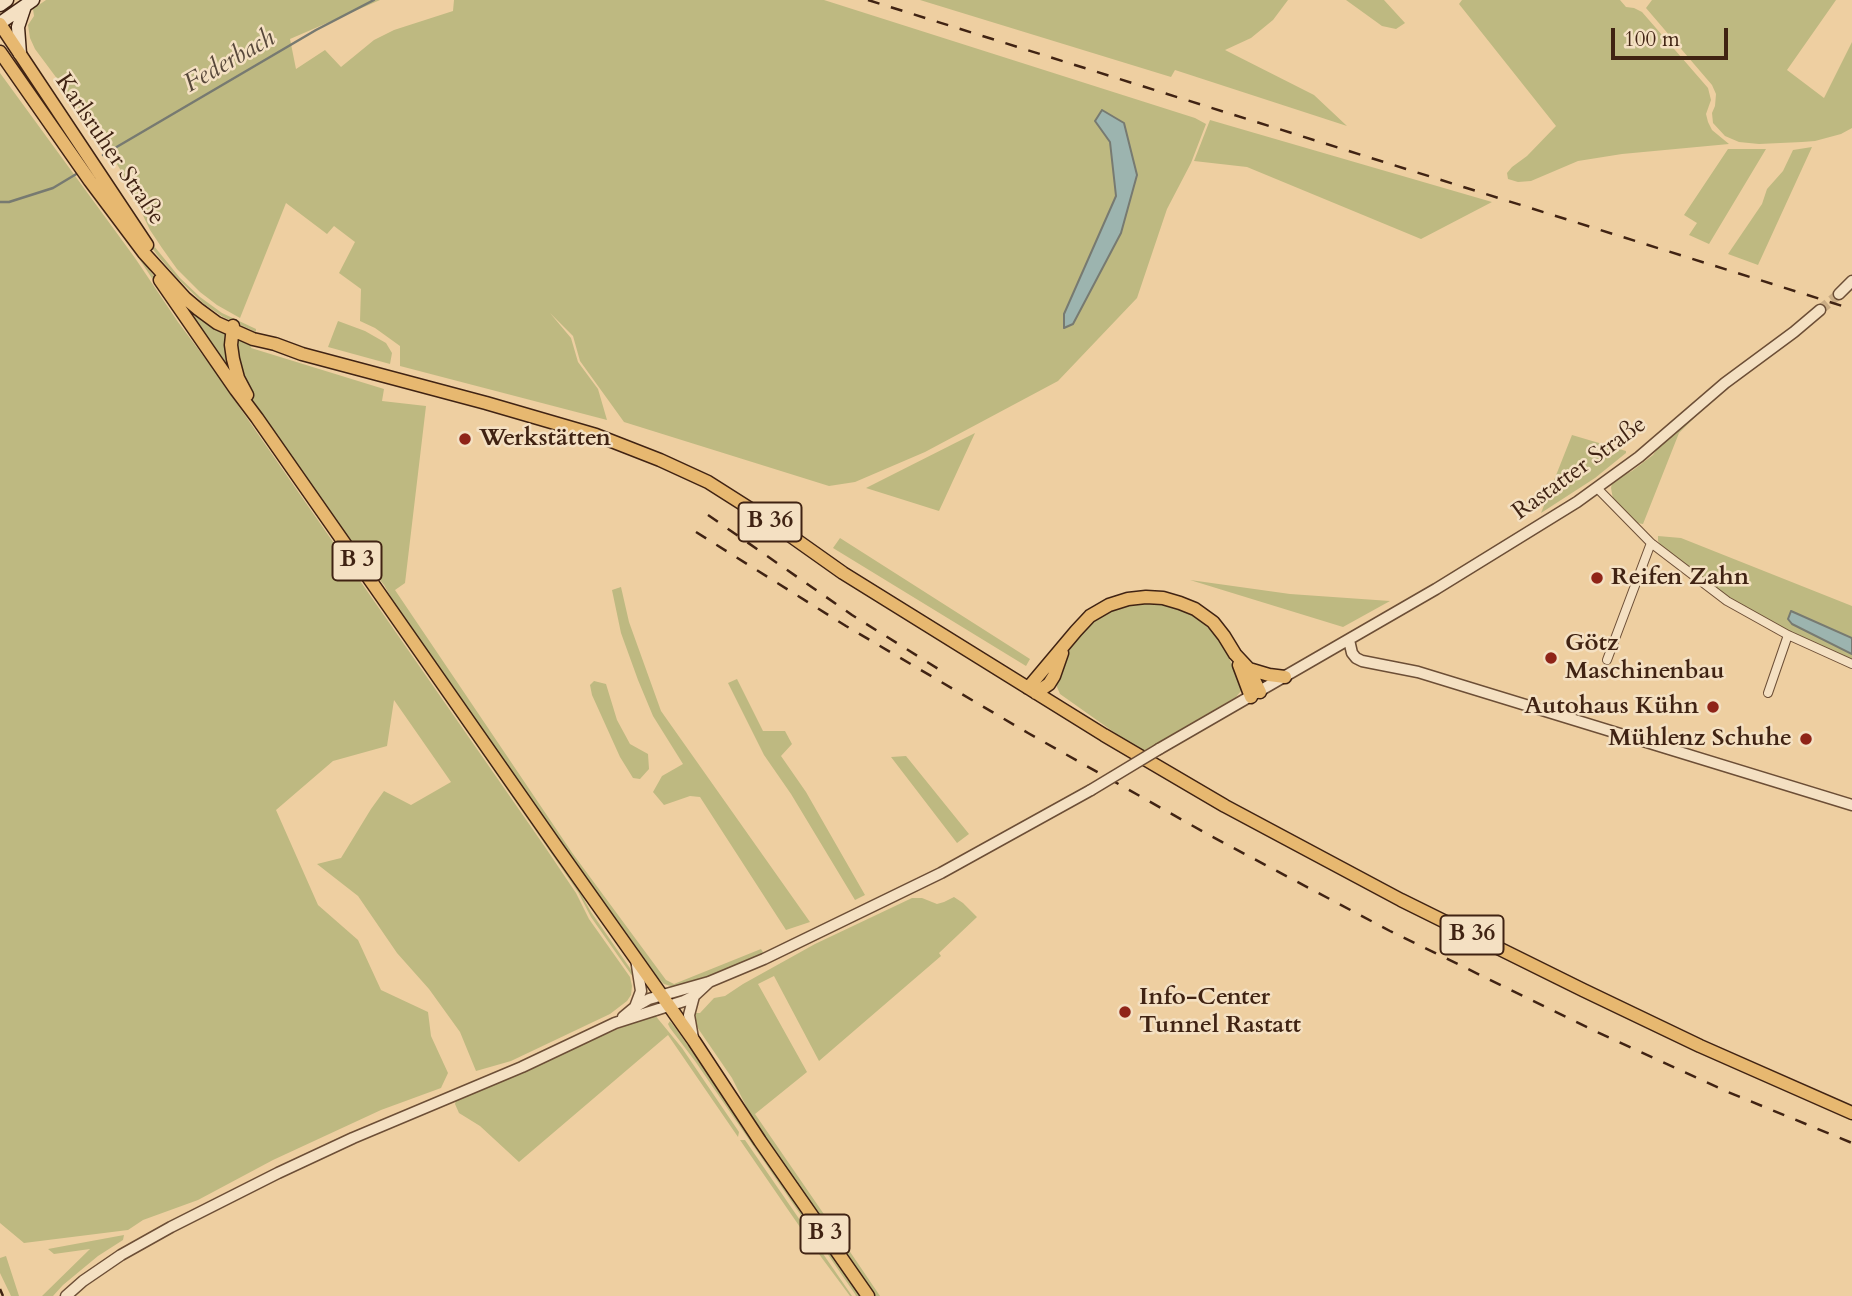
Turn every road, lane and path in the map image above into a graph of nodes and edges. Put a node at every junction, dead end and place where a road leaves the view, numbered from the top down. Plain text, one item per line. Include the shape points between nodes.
1 (7, 0) edge
2 (29, 3) edge
3 (0, 5) edge
4 (0, 24) edge
5 (20, 54) junction
6 (1, 55) edge
7 (144, 253) junction
8 (1852, 281) edge
9 (1839, 294) tunnel mouth
10 (1820, 310) tunnel mouth
11 (233, 328) junction
12 (257, 418) junction
13 (1597, 488) junction
14 (1651, 544) junction
15 (1788, 635) junction
16 (1349, 640) junction
17 (1064, 646) junction
18 (1236, 654) junction
19 (1606, 660) dead end
20 (1852, 664) edge
21 (1249, 669) junction
22 (1054, 676) junction
23 (1285, 677) junction
24 (1032, 690) junction
25 (1769, 693) dead end
26 (1255, 694) junction
27 (1063, 710) junction
28 (1852, 805) edge
29 (636, 959) junction
30 (709, 982) junction
31 (694, 996) junction
32 (665, 1000) junction
33 (635, 1007) junction
34 (615, 1023) junction
35 (694, 1041) junction
36 (1852, 1113) edge
37 (66, 1296) edge
38 (868, 1296) edge

1 - 3 main road
2 - 4 main road
2 - 5 main road via 18,27
4 - 5 main road, Karlsruher Straße
5 - 11 main road, Karlsruher Straße via 150,250 189,294
6 - 7 main road, B 3
7 - 11 main road, B 36 via 198,309
7 - 12 main road, B 3
8 - 9 street
10 - 13 street, Rastatter Straße
11 - 12 main road, B 3 via 235,367
11 - 24 main road, B 36 via 302,354 596,435 660,460 708,482 843,573
12 - 29 main road, B 3
13 - 14 street
13 - 16 street, Rastatter Straße
14 - 15 street via 1727,601
14 - 19 street
15 - 20 street
15 - 25 street
16 - 23 street, Rastatter Straße
16 - 28 street via 1369,662 1418,672
17 - 18 main road via 1090,616 1109,605 1146,597 1195,609 1213,622
17 - 22 main road
17 - 24 main road
18 - 21 main road
18 - 26 main road
21 - 23 main road
21 - 26 main road
22 - 24 main road via 1049,684
22 - 27 main road
23 - 26 street, Rastatter Straße
24 - 27 main road, B 36
26 - 30 street, Rastatter Straße, bridge via 941,873
27 - 36 main road, B 36 via 1226,806 1401,900 1594,996
29 - 32 main road, B 3
29 - 33 street via 641,986
30 - 31 street
30 - 32 street
31 - 32 street
31 - 35 street via 690,1015
32 - 33 street
32 - 34 street
32 - 35 main road, B 3
33 - 34 street
34 - 37 street via 266,1179 121,1255
35 - 38 main road, B 3

